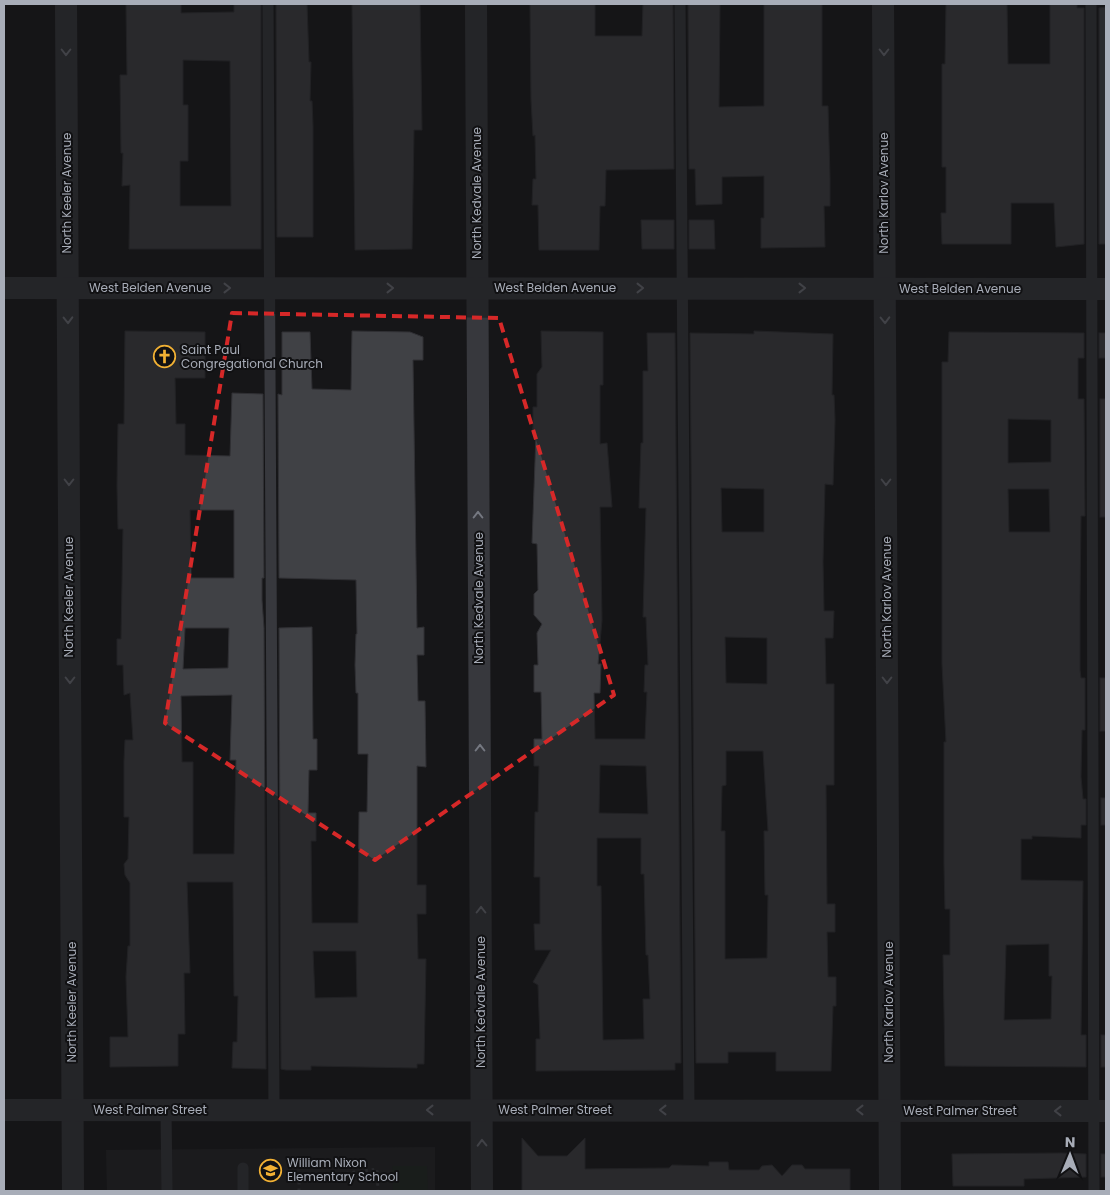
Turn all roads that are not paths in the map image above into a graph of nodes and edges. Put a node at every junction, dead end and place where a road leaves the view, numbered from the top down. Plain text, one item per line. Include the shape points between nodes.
1 (66, 4) edge
2 (268, 4) edge
3 (476, 4) edge
4 (680, 4) edge
5 (884, 4) edge
6 (1092, 4) edge
7 (4, 288) edge
8 (68, 288) junction
9 (270, 288) junction
10 (477, 288) junction
11 (683, 288) junction
12 (885, 289) junction
13 (1099, 289) edge
14 (4, 1110) edge
15 (72, 1110) junction
16 (166, 1110) junction
17 (274, 1110) junction
18 (482, 1110) junction
19 (689, 1110) junction
20 (889, 1110) junction
21 (1100, 1111) edge
22 (243, 1168) dead end
23 (73, 1191) edge
24 (167, 1191) edge
25 (243, 1191) edge
26 (482, 1191) edge
27 (890, 1191) edge
28 (1094, 1191) edge

1 -> 8 street, North Keeler Avenue
2 - 9 lane
3 - 10 street, North Kedvale Avenue
4 - 11 lane
5 -> 12 street, North Karlov Avenue
6 - 13 lane
7 - 8 street, West Belden Avenue
8 -> 9 street, West Belden Avenue
8 -> 15 street, North Keeler Avenue
9 -> 10 street, West Belden Avenue
9 - 17 lane
10 -> 11 street, West Belden Avenue
18 -> 10 street, North Kedvale Avenue
11 -> 12 street, West Belden Avenue
11 - 19 lane
12 - 13 street, West Belden Avenue
12 -> 20 street, North Karlov Avenue
13 - 21 lane
14 - 15 street, West Palmer Street
15 - 16 street, West Palmer Street
15 - 23 street, North Keeler Avenue
16 - 17 street, West Palmer Street
16 - 24 lane
18 -> 17 street, West Palmer Street
19 -> 18 street, West Palmer Street
26 -> 18 street, North Kedvale Avenue
20 -> 19 street, West Palmer Street
21 -> 20 street, West Palmer Street
20 - 27 street, North Karlov Avenue
21 - 28 lane
22 - 25 lane

